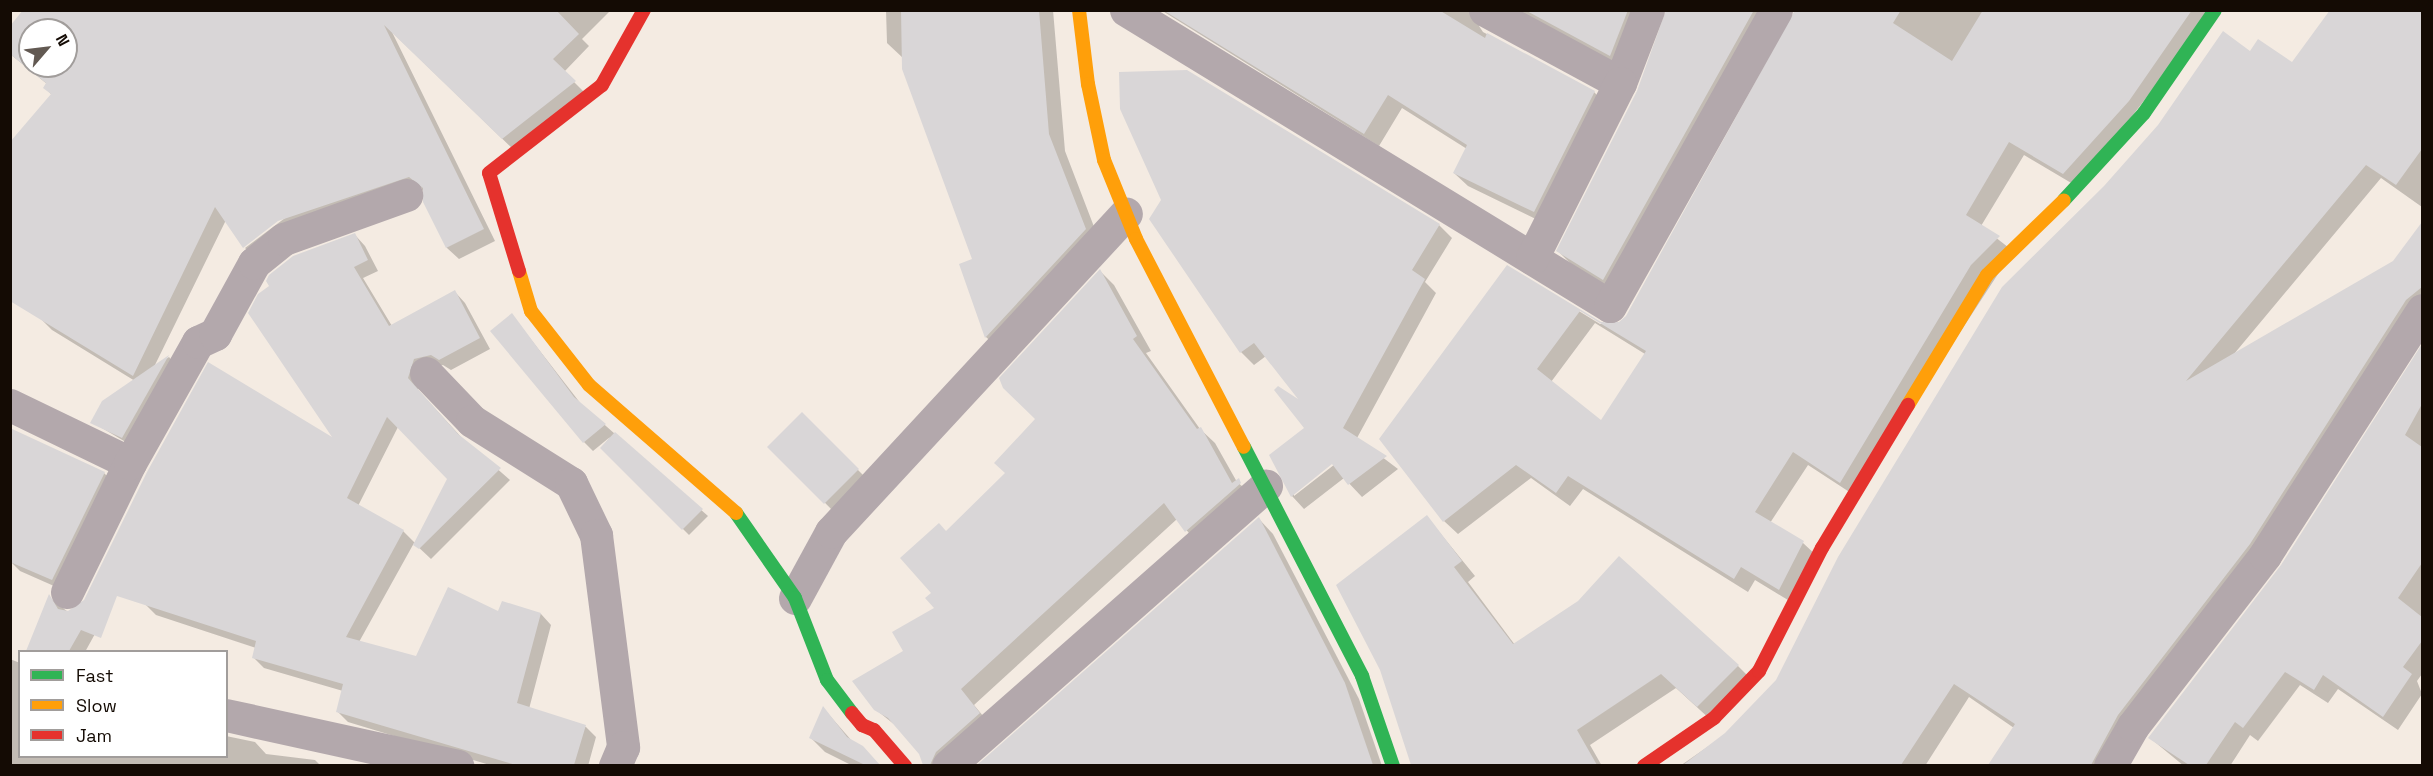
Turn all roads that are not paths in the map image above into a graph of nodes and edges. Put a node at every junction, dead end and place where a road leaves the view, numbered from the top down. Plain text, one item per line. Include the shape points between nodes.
1 (644, 10) edge
2 (1079, 10) edge
3 (1126, 10) edge
4 (1485, 10) edge
5 (1648, 10) edge
6 (1776, 10) edge
7 (2215, 10) edge
8 (1620, 83) junction
9 (406, 195) dead end
10 (1126, 213) junction
11 (1532, 258) junction
12 (2422, 310) edge
13 (426, 373) dead end
14 (10, 405) edge
15 (130, 463) junction
16 (1266, 486) junction
17 (67, 592) dead end
18 (795, 598) junction
19 (228, 715) edge
20 (457, 765) edge
21 (615, 765) edge
22 (905, 765) edge
23 (948, 765) edge
24 (1393, 765) edge
25 (1644, 765) edge
26 (2110, 765) edge

1 - 18 street via 602,85 489,173 531,311 589,385 736,513
2 - 10 street via 1088,84 1104,160
3 - 11 street
4 - 8 street
5 - 8 street
6 - 11 street via 1611,306
7 - 25 street via 2144,113 2059,206 1987,275 1822,548 1758,671 1714,718 1671,751
8 - 11 street
9 - 15 street via 284,239 254,263 215,334 198,342
10 - 16 street
10 - 18 street via 831,532
12 - 26 street via 2265,555 2133,726
13 - 21 street via 472,421 572,483 596,535 623,747
14 - 15 street
15 - 17 street
16 - 23 street
16 - 24 street via 1362,676
18 - 22 street via 827,680 862,725 874,730
19 - 20 street

